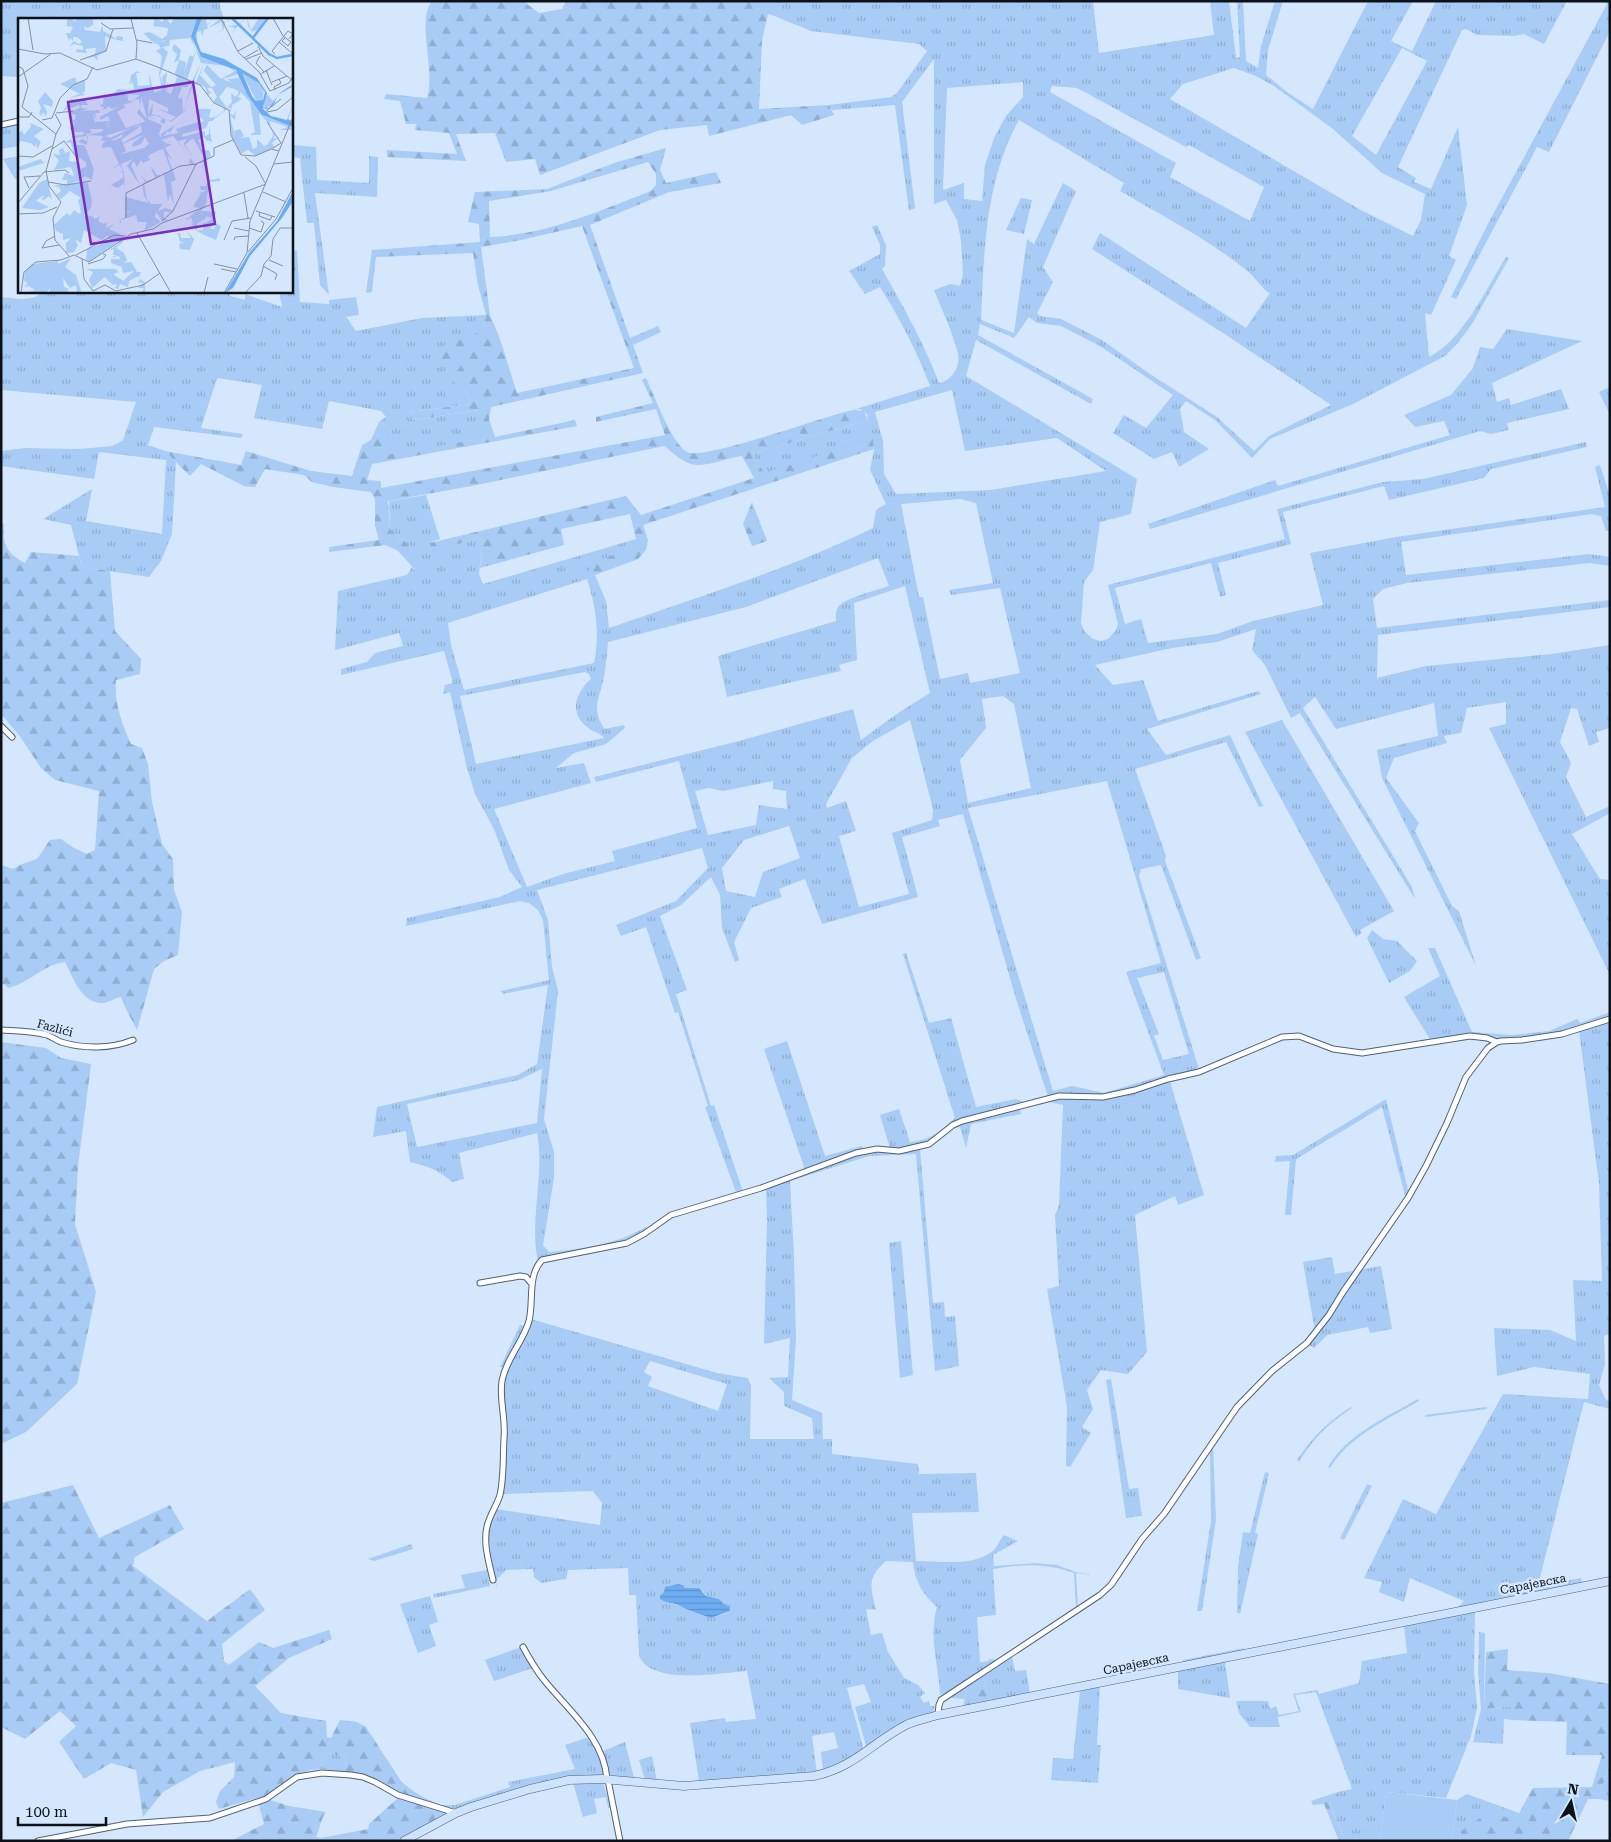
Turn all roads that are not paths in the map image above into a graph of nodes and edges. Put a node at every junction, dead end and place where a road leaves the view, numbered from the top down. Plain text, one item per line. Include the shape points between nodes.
1 (18, 121) edge
2 (1, 125) edge
3 (1, 726) edge
4 (12, 737) dead end
5 (1610, 1019) edge
6 (1, 1030) edge
7 (133, 1040) dead end
8 (1497, 1042) junction
9 (480, 1283) dead end
10 (532, 1284) junction
11 (493, 1580) dead end
12 (1610, 1581) edge
13 (523, 1647) dead end
14 (938, 1715) junction
15 (608, 1780) junction
16 (456, 1813) junction
17 (38, 1841) edge
18 (404, 1841) edge
19 (620, 1841) edge

1 - 2 street
3 - 4 street
5 - 8 street via 1555,1035
6 - 7 street, Fazlići via 46,1035 63,1042 105,1048
8 - 10 street via 1470,1036 1362,1053 1333,1049 1299,1036 1282,1037 1199,1072 1135,1090 1102,1097 1066,1095 1047,1099 962,1121 929,1144 899,1151 878,1149 856,1153 761,1188 671,1215 626,1243 573,1255 547,1257 534,1271
8 - 14 street via 1488,1048 1466,1076 1420,1179 1329,1316 1307,1343 1272,1371 1237,1407 1111,1585 941,1700
9 - 10 street via 520,1276
10 - 11 street via 528,1322 504,1373 501,1388 505,1420 502,1480 500,1495 486,1528
12 - 14 main road, Сарајевска
13 - 15 street via 542,1678 597,1746
14 - 15 main road, Сарајевска via 903,1727 846,1766 814,1776 684,1786
15 - 16 main road, Сарајевска via 580,1779 555,1783
15 - 19 street
16 - 17 street via 398,1795 363,1777 322,1773 296,1777 266,1799 210,1818 126,1824
16 - 18 main road, Сарајевска

